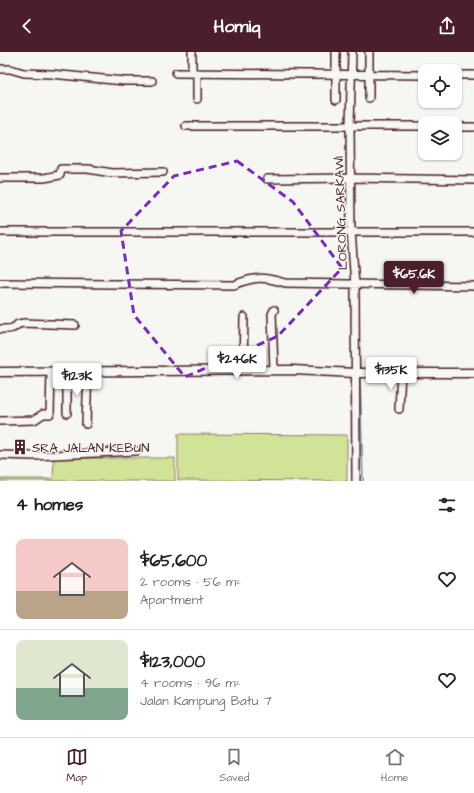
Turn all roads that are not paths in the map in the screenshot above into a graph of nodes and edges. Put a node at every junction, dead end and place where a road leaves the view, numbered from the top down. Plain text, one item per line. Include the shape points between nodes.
1 (192, 52) edge
2 (336, 52) edge
3 (352, 52) edge
4 (369, 52) edge
5 (0, 69) edge
6 (176, 73) dead end
7 (195, 73) junction
8 (336, 74) junction
9 (351, 74) junction
10 (369, 74) junction
11 (418, 74) edge
12 (462, 75) edge
13 (474, 75) edge
14 (152, 81) dead end
15 (369, 98) dead end
16 (197, 99) dead end
17 (336, 100) dead end
18 (350, 125) junction
19 (186, 126) dead end
20 (418, 126) edge
21 (462, 127) edge
22 (474, 127) edge
23 (163, 172) dead end
24 (0, 178) edge
25 (351, 178) junction
26 (266, 179) dead end
27 (474, 180) edge
28 (351, 231) junction
29 (0, 232) edge
30 (474, 232) edge
31 (0, 282) edge
32 (355, 285) junction
33 (474, 286) edge
34 (274, 310) dead end
35 (244, 316) dead end
36 (75, 325) dead end
37 (0, 329) edge
38 (243, 370) junction
39 (274, 370) junction
40 (51, 371) junction
41 (67, 371) junction
42 (88, 371) junction
43 (0, 372) edge
44 (355, 373) junction
45 (401, 373) junction
46 (474, 373) edge
47 (400, 409) dead end
48 (67, 413) dead end
49 (0, 421) edge
50 (86, 424) dead end
51 (137, 450) dead end
52 (0, 455) edge
53 (356, 481) edge

1 - 7 street
2 - 8 street
3 - 9 street, LORONG SARKAWI
4 - 10 street
5 - 14 street via 10,69 24,74
6 - 7 street
7 - 8 street
7 - 16 street
8 - 9 street
8 - 17 street
9 - 10 street
9 - 18 street, LORONG SARKAWI
10 - 11 street
10 - 15 street
12 - 13 street
18 - 19 street
18 - 20 street
18 - 25 street, LORONG SARKAWI
21 - 22 street
23 - 24 street via 112,173 88,169 61,169 60,175 44,178
25 - 26 street
25 - 27 street
25 - 28 street, LORONG SARKAWI
28 - 29 street
28 - 30 street
28 - 32 street, LORONG SARKAWI
31 - 32 street via 234,285 246,280 266,278 285,284
32 - 33 street
32 - 44 street, LORONG SARKAWI
34 - 39 street
35 - 38 street
36 - 37 street via 18,324 15,328
38 - 39 street
38 - 42 street
39 - 44 street
40 - 41 street
40 - 43 street
40 - 49 street via 50,414 43,414 34,420
41 - 42 street
41 - 48 street
42 - 50 street
44 - 45 street
44 - 53 street, LORONG SARKAWI
45 - 46 street
45 - 47 street
51 - 52 street via 33,456

